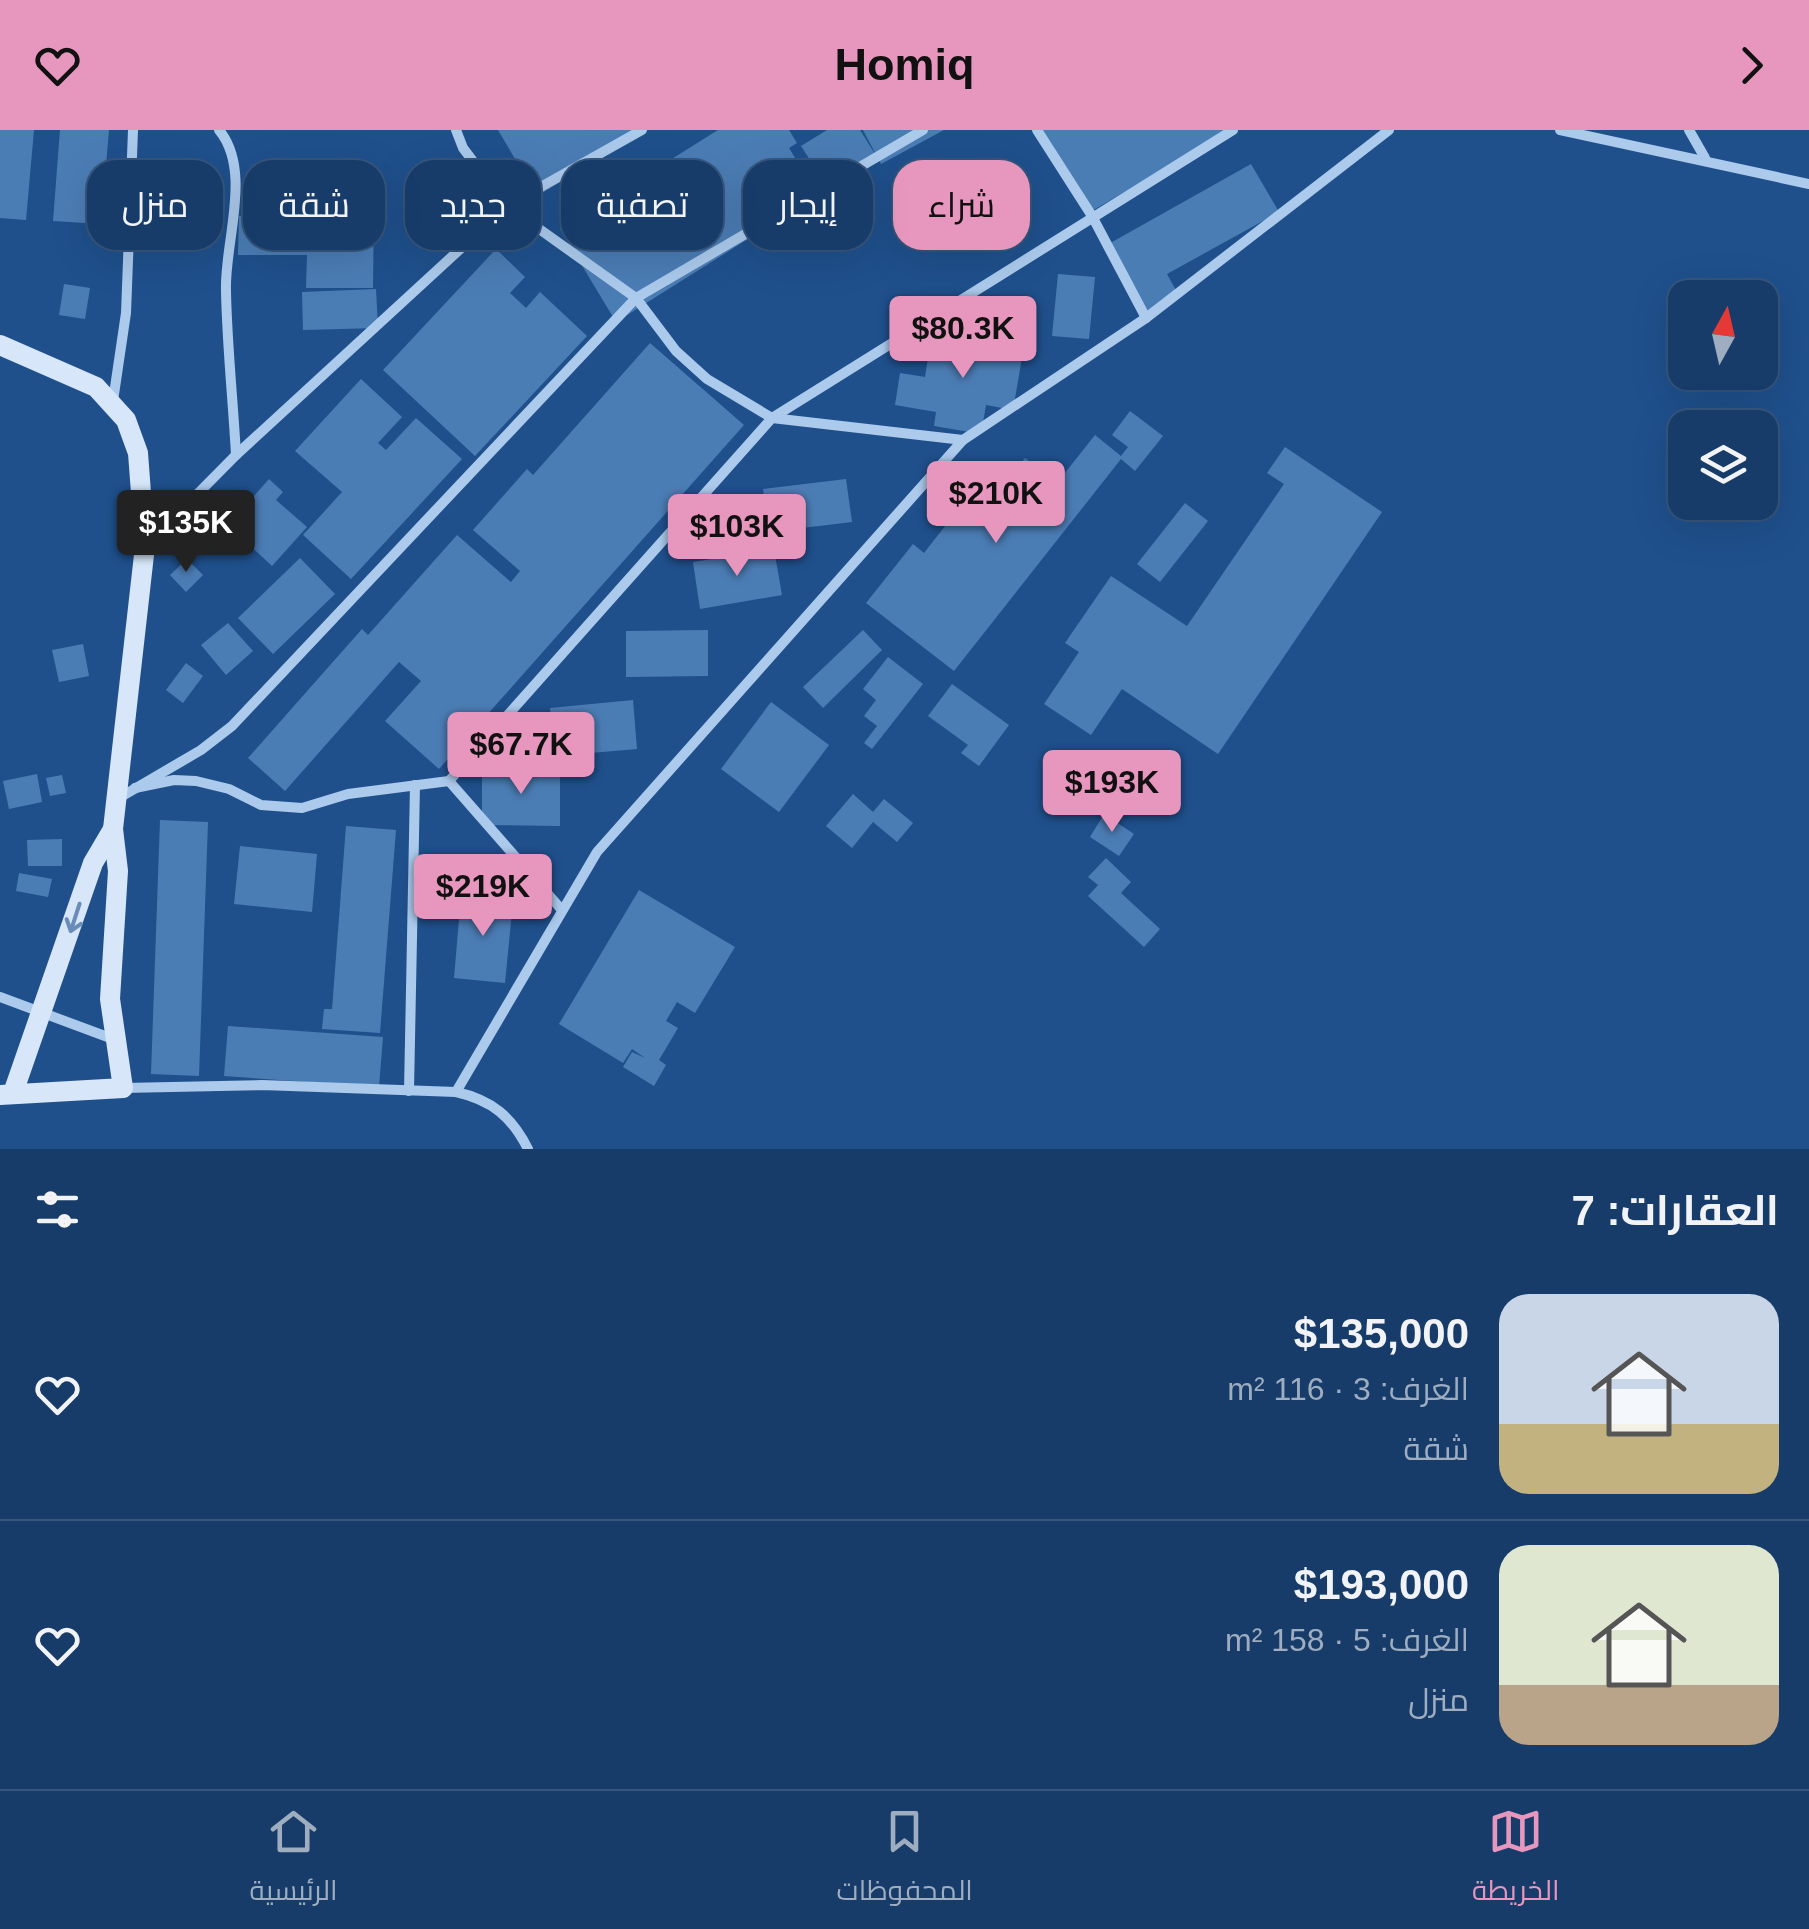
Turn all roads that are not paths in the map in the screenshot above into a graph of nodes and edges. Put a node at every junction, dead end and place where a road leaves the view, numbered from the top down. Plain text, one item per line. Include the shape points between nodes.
1 (133, 130) edge
2 (220, 130) edge
3 (456, 130) edge
4 (642, 130) edge
5 (923, 130) edge
6 (1037, 130) edge
7 (1234, 130) edge
8 (1389, 130) edge
9 (1689, 130) edge
10 (1569, 131) edge
11 (1705, 158) junction
12 (473, 160) edge
13 (1809, 184) edge
14 (541, 187) edge
15 (1092, 216) junction
16 (541, 230) edge
17 (460, 250) edge
18 (636, 298) junction
19 (1146, 318) junction
20 (0, 345) edge
21 (112, 401) junction
22 (772, 418) junction
23 (962, 440) junction
24 (236, 455) junction
25 (145, 546) junction
26 (449, 781) junction
27 (415, 785) junction
28 (127, 793) junction
29 (113, 829) junction
30 (560, 909) junction
31 (0, 997) edge
32 (44, 1014) junction
33 (114, 1038) junction
34 (124, 1088) junction
35 (409, 1091) junction
36 (456, 1092) junction
37 (6, 1094) edge
38 (528, 1149) edge

1 - 21 street via 126,313
2 - 24 street via 233,168 225,286
3 - 12 street
4 - 14 street
5 - 18 street
6 - 15 street
7 - 15 street
8 - 19 street
9 - 11 street
10 - 11 street
11 - 13 street
15 - 19 street
15 - 22 street
16 - 18 street
17 - 24 street
18 - 22 street via 707,379
18 - 28 street via 232,726
19 - 23 street
20 - 21 street via 61,368
21 - 25 street via 138,454
22 - 23 street
22 - 26 street
23 - 30 street via 598,852
24 - 25 street
25 - 28 street
26 - 27 street
26 - 30 street
27 - 28 street via 302,808 261,805 196,781
27 - 35 street
28 - 29 street
29 -> 32 street via 93,864
29 - 33 street
30 - 36 street
31 - 32 street
32 - 33 street
32 - 37 street
33 - 34 street
34 - 35 street
34 - 37 street
35 - 36 street
36 - 38 street via 515,1122

